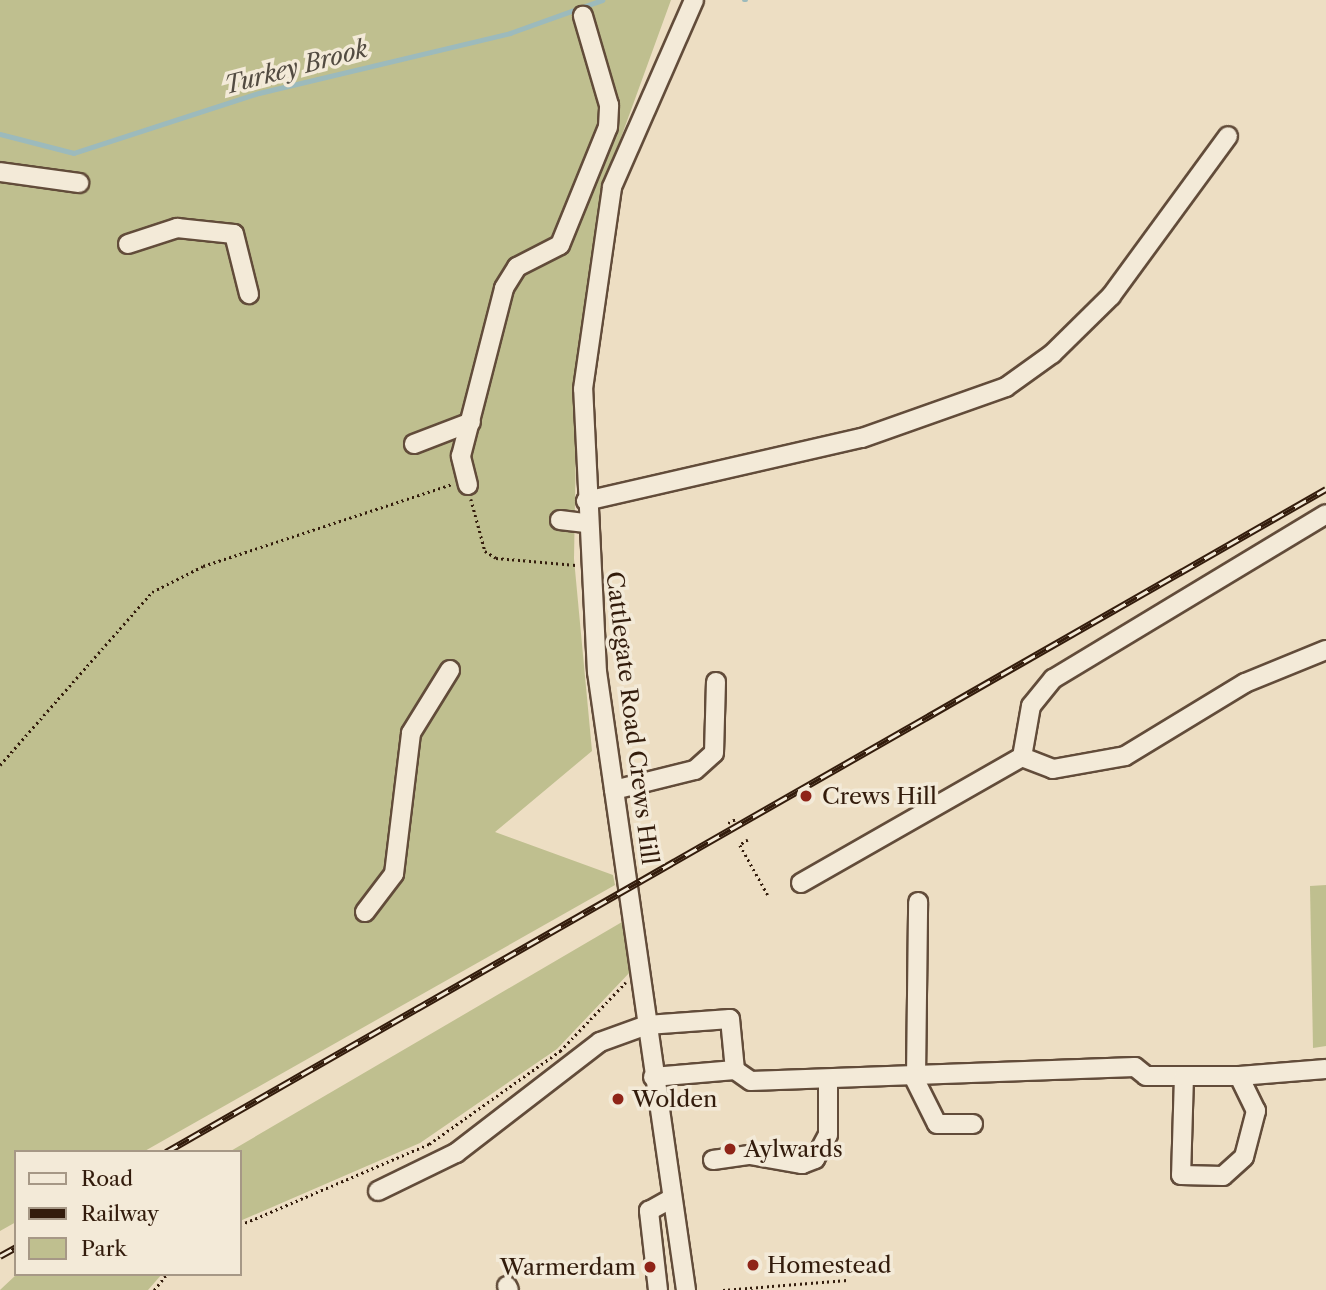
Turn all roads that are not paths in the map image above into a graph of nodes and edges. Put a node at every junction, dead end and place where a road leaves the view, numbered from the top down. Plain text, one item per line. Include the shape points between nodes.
1 (694, 0) edge
2 (583, 16) dead end
3 (1228, 136) dead end
4 (0, 172) edge
5 (79, 183) dead end
6 (128, 244) dead end
7 (249, 294) dead end
8 (471, 422) junction
9 (414, 444) dead end
10 (468, 485) road end
11 (586, 502) junction
12 (1326, 514) edge
13 (560, 520) dead end
14 (586, 523) junction
15 (1326, 650) edge
16 (450, 670) dead end
17 (716, 682) dead end
18 (1022, 757) junction
19 (614, 790) junction
20 (801, 883) dead end
21 (918, 902) dead end
22 (365, 912) dead end
23 (648, 1025) junction
24 (1326, 1069) edge
25 (735, 1070) junction
26 (1184, 1076) junction
27 (1239, 1076) junction
28 (653, 1077) junction
29 (915, 1077) junction
30 (828, 1080) junction
31 (973, 1124) dead end
32 (713, 1160) dead end
33 (378, 1191) dead end
34 (672, 1198) junction
35 (657, 1290) edge
36 (686, 1290) edge

1 - 11 street, Cattlegate Road Crews Hill via 612,187 583,389
2 - 8 street via 609,106 608,127 559,245 517,267 504,288
3 - 11 street via 1111,296 1052,354 1006,387 862,438
4 - 5 street
6 - 7 street via 177,228 234,234
8 - 9 street
8 - 10 street via 461,456
11 - 14 street, Cattlegate Road Crews Hill
12 - 18 street via 1053,679 1031,706
13 - 14 street
14 - 19 street, Cattlegate Road Crews Hill
15 - 18 street via 1245,683 1125,756 1053,769
16 - 22 street via 411,733 395,870 374,908
17 - 19 street via 714,753 695,769
18 - 20 street
19 - 23 street, Cattlegate Road Crews Hill
21 - 29 street
23 - 25 street via 730,1019
23 - 28 street, Cattlegate Road Crews Hill
23 - 33 street via 600,1042 456,1153
24 - 27 street
25 - 28 street
25 - 30 street via 751,1082
26 - 27 street
26 - 27 street via 1181,1175 1223,1176 1244,1157 1256,1120
26 - 29 street via 1146,1076 1135,1068
28 - 34 street, Cattlegate Road Crews Hill
29 - 30 street
29 - 31 street via 937,1124
30 - 32 street via 828,1135 815,1159 802,1164 750,1155
34 - 35 street via 649,1211
34 - 36 street, Cattlegate Road Crews Hill

